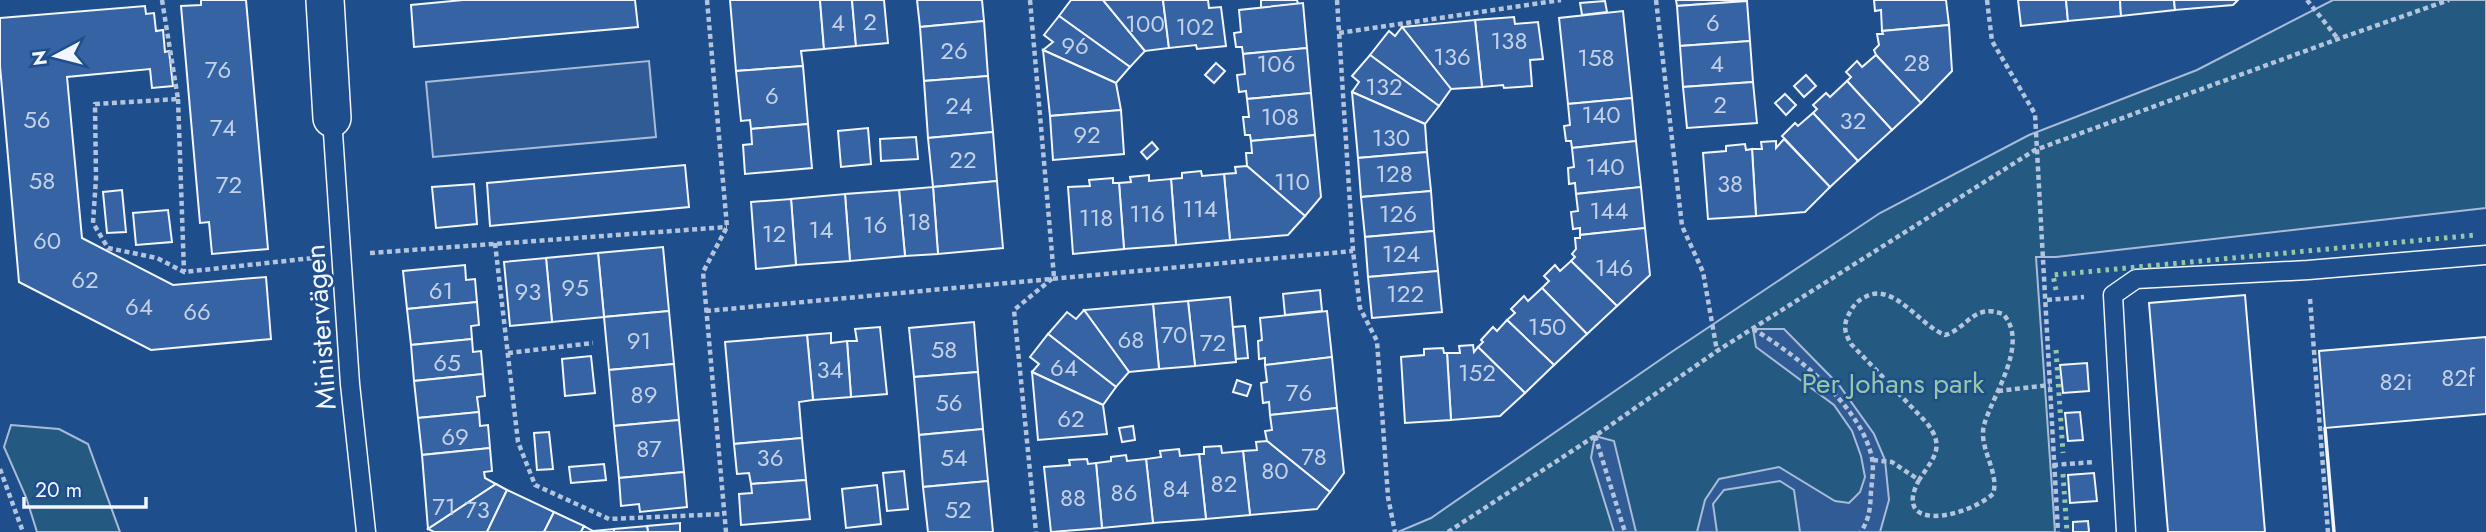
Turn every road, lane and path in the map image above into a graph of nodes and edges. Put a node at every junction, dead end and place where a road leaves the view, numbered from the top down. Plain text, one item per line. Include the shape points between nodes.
1 (162, 0) edge
2 (325, 0) edge
3 (707, 0) edge
4 (1030, 0) edge
5 (1338, 0) edge
6 (1561, 0) edge
7 (1656, 0) edge
8 (1987, 0) edge
9 (2307, 0) edge
10 (2449, 0) edge
11 (1339, 33) junction
12 (2337, 38) junction
13 (178, 99) junction
14 (332, 118) joint
15 (2035, 150) junction
16 (727, 227) junction
17 (495, 243) junction
18 (1353, 251) junction
19 (363, 253) dead end
20 (341, 255) junction
21 (2486, 255) edge
22 (2308, 270) junction
23 (184, 272) junction
24 (1054, 277) junction
25 (2113, 295) junction
26 (2047, 300) junction
27 (706, 311) junction
28 (1753, 329) junction
29 (593, 343) dead end
30 (1717, 351) junction
31 (508, 353) junction
32 (2050, 385) junction
33 (1998, 391) junction
34 (1595, 436) junction
35 (2121, 459) junction
36 (1873, 460) junction
37 (2053, 466) junction
38 (0, 469) edge
39 (1919, 480) junction
40 (724, 514) junction
41 (1913, 517) dead end
42 (1931, 523) dead end
43 (23, 532) edge
44 (366, 532) edge
45 (726, 532) edge
46 (1036, 532) edge
47 (1395, 532) edge
48 (1448, 532) edge
49 (1625, 532) edge
50 (1861, 532) edge
51 (2058, 532) edge
52 (2126, 532) edge
53 (2328, 532) edge

1 - 13 path
2 - 14 street
3 - 16 path
4 - 24 path
5 - 11 path
6 - 11 path
7 - 30 path via 1682,226 1703,272
8 - 15 path via 1992,41 2035,114
9 - 12 path
10 - 12 path
11 - 18 path
12 - 15 path
13 - 23 path
13 - 23 path via 94,104 93,223 108,248 157,258
14 - 20 lane, Ministervägen
15 - 26 path
15 - 28 path
16 - 17 path
16 - 27 path via 703,272
17 - 19 path
17 - 31 path
18 - 24 path
18 - 47 path via 1360,309 1377,341 1388,497
20 - 23 path
20 - 44 lane, Ministervägen
21 - 22 lane
22 - 25 lane via 2136,279
22 - 53 path
24 - 27 path
24 - 46 path via 1014,310
25 - 26 path
25 - 35 lane
26 - 32 path
27 - 40 path
28 - 30 path
28 - 36 path via 1825,383 1863,432
29 - 31 path
30 - 34 path
31 - 40 path via 518,442 535,485 609,519
32 - 33 path
32 - 37 path
33 - 39 path via 2014,337 2003,314 1978,314 1945,335 1892,296 1877,293 1857,302 1846,323 1848,338 1935,436 1936,456
33 - 42 path via 1983,431 1995,484 1993,494 1966,512
34 - 48 path
34 - 49 path
35 - 37 path
35 - 52 lane
36 - 39 path via 1892,462
36 - 50 path via 1869,518
37 - 51 path
38 - 43 path
39 - 41 path via 1911,506
40 - 45 path

